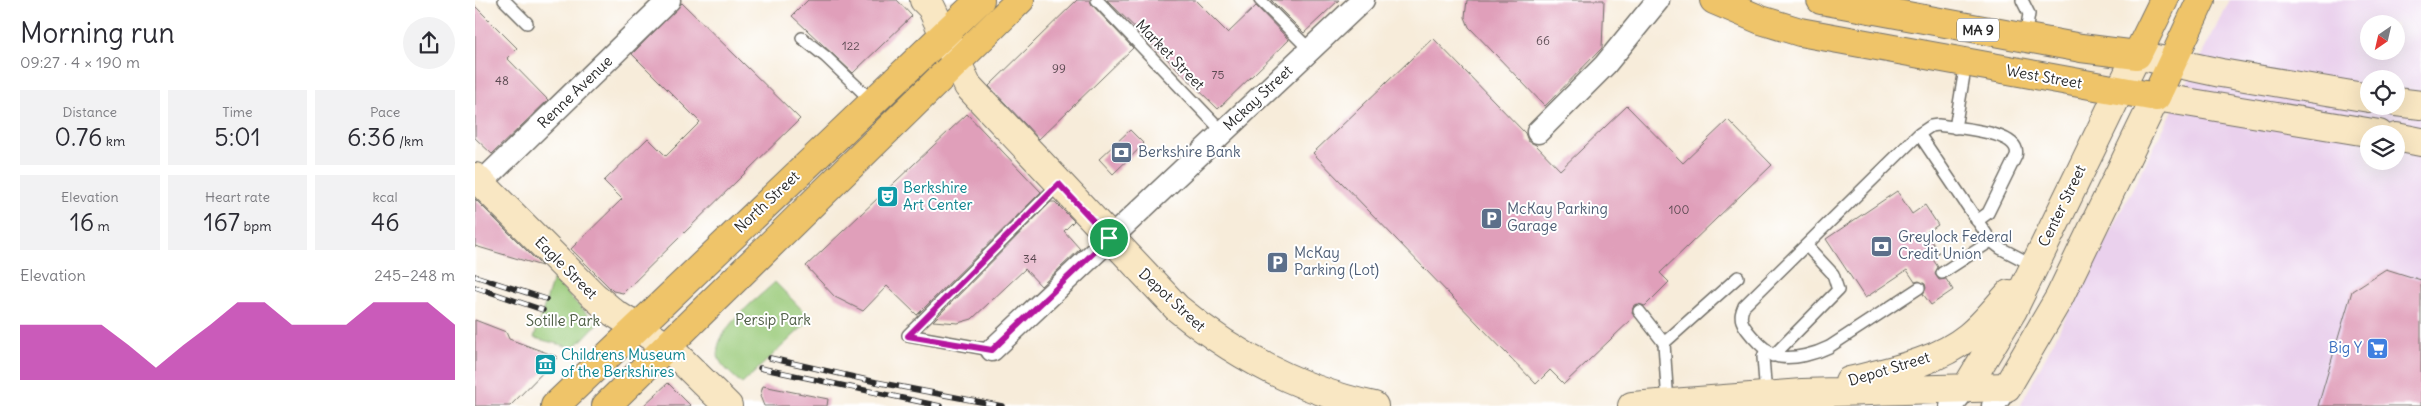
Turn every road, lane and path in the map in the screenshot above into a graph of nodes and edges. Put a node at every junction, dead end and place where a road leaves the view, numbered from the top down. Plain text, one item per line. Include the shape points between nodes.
1 (504, 0) edge
2 (669, 0) edge
3 (924, 0) edge
4 (980, 0) edge
5 (1020, 0) edge
6 (1097, 0) edge
7 (1260, 0) edge
8 (1363, 0) edge
9 (1658, 0) edge
10 (1714, 0) edge
11 (1821, 0) edge
12 (2022, 0) edge
13 (2164, 0) edge
14 (2201, 0) edge
15 (1880, 6) edge
16 (527, 23) dead end
17 (944, 36) junction
18 (802, 38) dead end
19 (2025, 38) junction
20 (1309, 49) junction
21 (2137, 55) junction
22 (956, 62) junction
23 (2172, 62) junction
24 (1966, 63) junction
25 (2119, 91) junction
26 (2360, 96) edge
27 (2156, 97) junction
28 (873, 102) junction
29 (2405, 103) edge
30 (2421, 105) edge
31 (1955, 128) junction
32 (1222, 131) junction
33 (2360, 131) edge
34 (1538, 132) dead end
35 (1919, 134) junction
36 (2405, 139) edge
37 (2421, 142) edge
38 (478, 180) edge
39 (1059, 184) junction
40 (1977, 220) junction
41 (1109, 238) junction
42 (1991, 241) junction
43 (1806, 245) junction
44 (2033, 266) junction
45 (1942, 274) dead end
46 (1738, 277) dead end
47 (1919, 288) dead end
48 (1639, 311) dead end
49 (635, 327) junction
50 (1664, 343) junction
51 (668, 347) junction
52 (992, 350) joint
53 (1769, 352) junction
54 (1802, 393) junction
55 (1766, 396) junction
56 (1958, 397) edge
57 (2000, 397) edge
58 (1668, 404) junction
59 (555, 406) edge
60 (606, 406) edge
61 (727, 406) edge
62 (1374, 406) edge
63 (1632, 406) edge

1 - 16 lane
2 - 38 street, Renne Avenue
3 - 17 street, Depot Street via 931,7
4 - 17 main road, North Street
5 - 22 main road
6 - 32 lane, Market Street
7 - 20 lane
8 - 20 street, Mckay Street
9 - 34 street via 1605,65
10 - 24 main road, West Street / MA 9 via 1761,20 1801,32
11 - 15 main road, MA 9
12 - 19 lane via 2029,14
13 - 21 main road, Center Street
14 - 23 main road
15 - 19 main road, MA 9
17 - 22 street, Depot Street
17 - 28 main road, North Street
18 - 28 lane
19 - 21 main road, MA 9
20 - 32 street, Mckay Street
21 - 23 street
21 - 25 street, Center Street
22 - 39 street, Depot Street via 968,86
22 - 51 main road
23 - 26 street
23 - 27 main road
24 - 25 main road, West Street / MA 9
24 - 31 lane
25 - 27 main road, West Street / MA 9
25 - 44 street, Center Street
27 - 33 street, West Street
27 - 57 street via 2059,298
28 - 49 main road, North Street
29 - 30 street
31 - 35 lane via 1938,124
31 - 40 lane via 2002,136 2018,150 1988,213
32 - 41 street, Mckay Street
35 - 40 lane
35 - 43 lane
36 - 37 street
38 - 49 street, Eagle Street via 594,296
39 - 41 street, Depot Street
39 - 52 lane via 908,336
40 - 42 lane
41 - 52 street, Mckay Street
41 - 62 street, Depot Street via 1177,308 1235,351 1299,384
42 - 44 lane
42 - 45 lane
43 - 53 lane via 1744,306 1741,314 1742,322
43 - 53 lane via 1833,274 1838,290
44 - 54 street, Depot Street via 1980,326 1943,352 1900,369
44 - 56 street, Center Street via 2013,310
46 - 50 lane
47 - 53 lane via 1815,354 1781,358
48 - 50 lane
49 - 51 street, Eagle Street
49 - 59 main road, North Street
50 - 58 lane
51 - 60 main road
51 - 61 street, Eagle Street
53 - 55 lane via 1763,357
54 - 55 street, Depot Street
54 - 56 street, Depot Street via 1928,391
55 - 58 street, Depot Street
56 - 57 street, Depot Street
58 - 63 street, Depot Street

